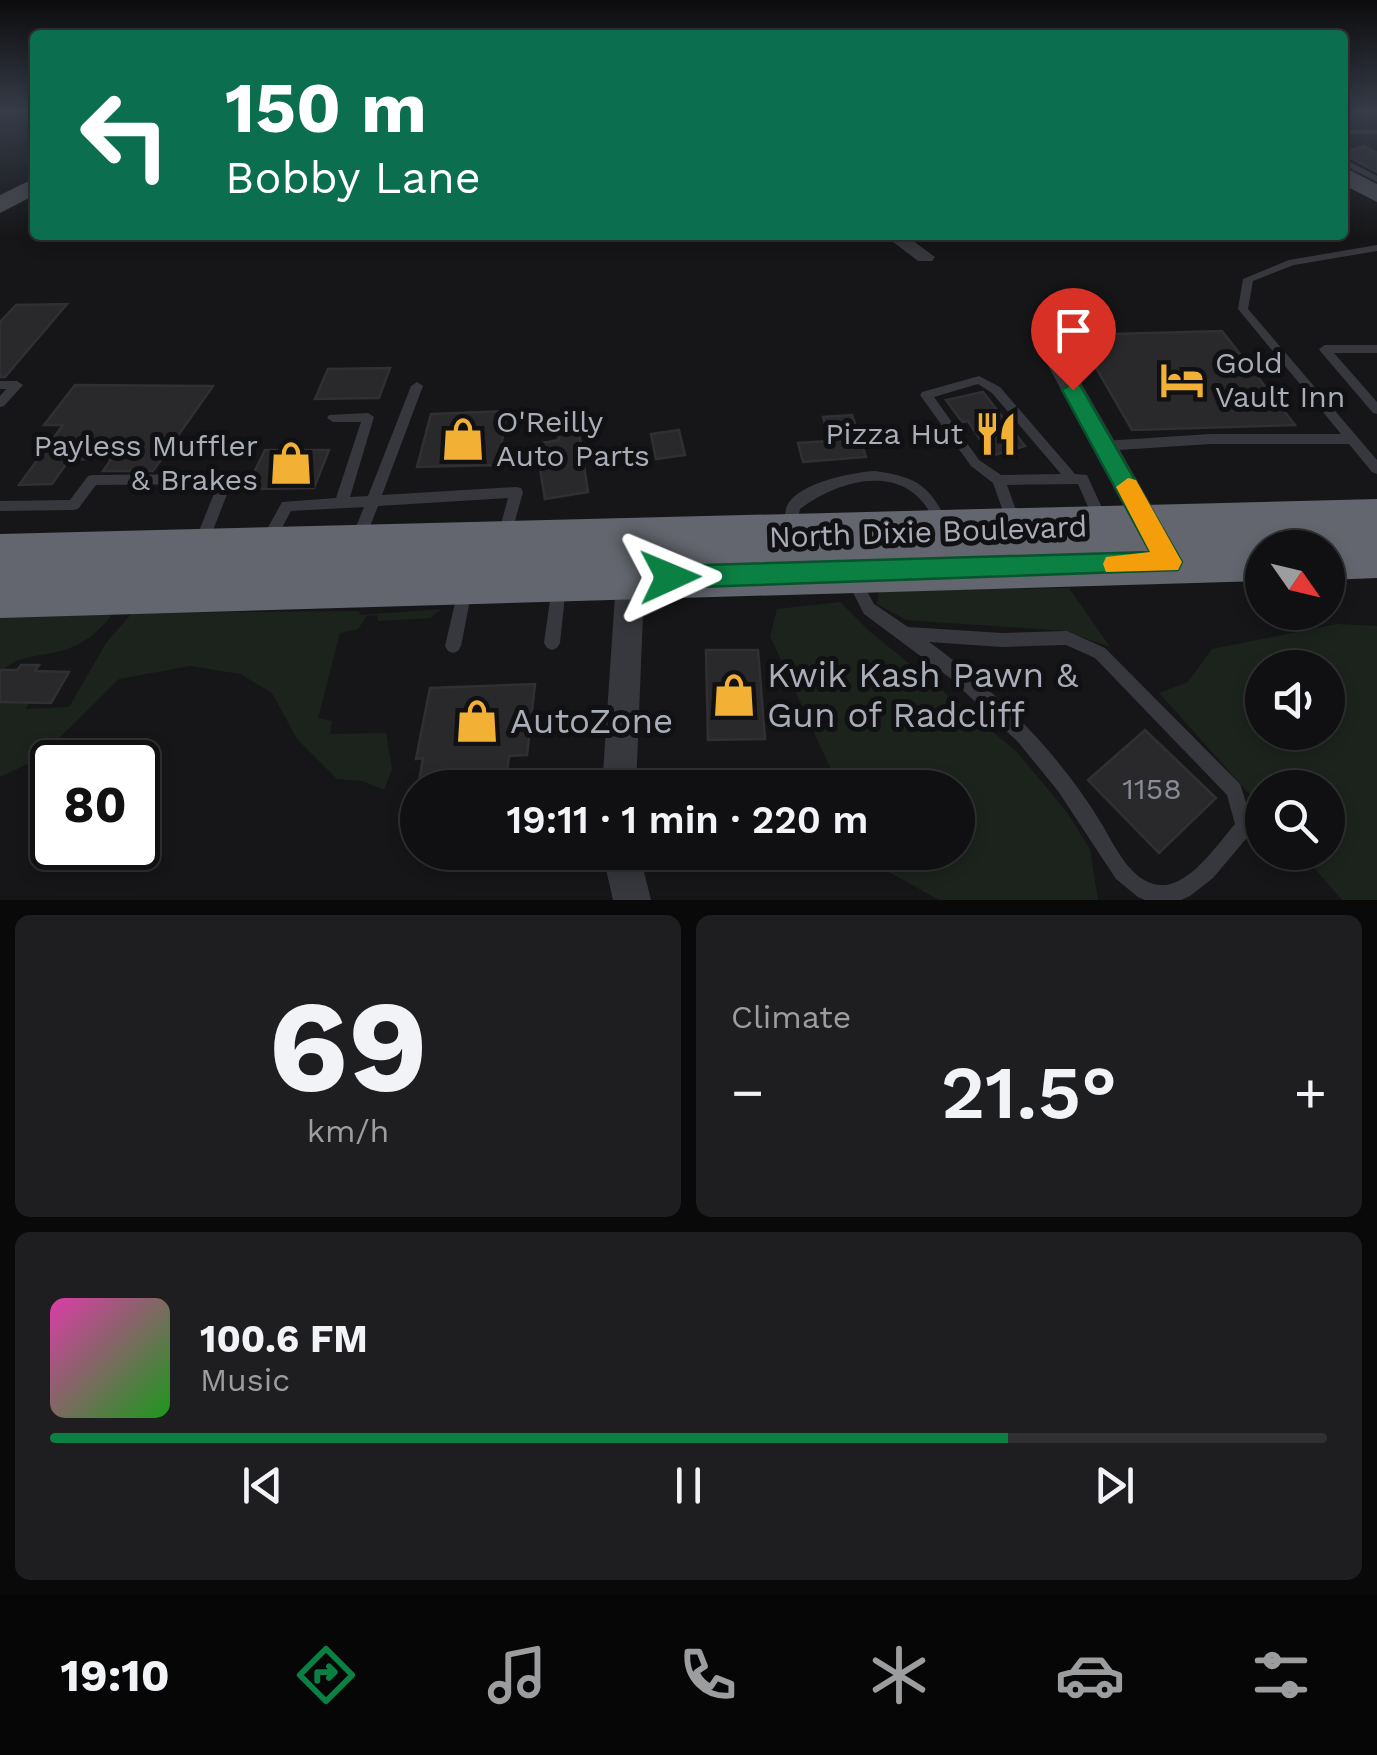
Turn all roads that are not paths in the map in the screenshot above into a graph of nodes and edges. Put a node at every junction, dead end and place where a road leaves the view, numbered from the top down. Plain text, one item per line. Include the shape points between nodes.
1 (1348, 163) edge
2 (1348, 178) edge
3 (1377, 179) edge
4 (30, 188) edge
5 (1377, 195) edge
6 (0, 206) edge
7 (900, 240) edge
8 (1377, 248) edge
9 (925, 257) dead end
10 (1042, 334) dead end
11 (1377, 349) edge
12 (0, 385) edge
13 (418, 386) dead end
14 (0, 403) edge
15 (1377, 410) edge
16 (333, 418) dead end
17 (1351, 438) junction
18 (1104, 446) junction
19 (1377, 468) edge
20 (1072, 479) junction
21 (999, 480) junction
22 (375, 497) junction
23 (0, 506) edge
24 (1377, 519) edge
25 (1127, 545) junction
26 (1022, 548) junction
27 (197, 550) junction
28 (947, 550) junction
29 (347, 553) junction
30 (0, 555) edge
31 (790, 555) junction
32 (1245, 558) edge
33 (1377, 558) edge
34 (632, 559) junction
35 (1345, 559) edge
36 (252, 568) junction
37 (488, 569) junction
38 (850, 572) junction
39 (559, 580) junction
40 (0, 595) edge
41 (905, 634) junction
42 (552, 643) dead end
43 (453, 646) dead end
44 (620, 770) edge
45 (624, 870) edge
46 (632, 900) edge

1 - 3 lane
2 - 5 street
4 - 6 street
7 - 9 street
8 - 17 lane via 1292,262 1248,279 1243,310
10 - 18 street
11 - 15 lane via 1325,350
12 - 14 lane via 17,385
13 - 22 lane
16 - 29 lane via 368,417
17 - 18 lane
17 - 19 lane
18 - 25 street
20 - 21 lane
20 - 21 lane via 996,390 978,380 926,395 975,463
20 - 25 lane via 1082,479
21 - 26 lane
22 - 29 lane
22 - 29 lane
22 - 37 lane via 516,492
23 - 27 lane via 74,505 93,480 226,479
24 - 25 highway, North Dixie Boulevard
25 - 26 highway, North Dixie Boulevard
25 - 32 highway, North Dixie Boulevard
26 - 28 highway, North Dixie Boulevard
27 - 30 highway, North Dixie Boulevard
27 - 36 highway, North Dixie Boulevard
28 - 31 highway, North Dixie Boulevard
28 - 38 highway, North Dixie Boulevard
29 - 36 highway, North Dixie Boulevard
29 - 36 lane via 287,506
29 - 37 highway, North Dixie Boulevard
31 - 34 highway, North Dixie Boulevard
31 - 38 highway, North Dixie Boulevard
33 - 35 highway
34 - 37 highway, North Dixie Boulevard
34 - 39 highway, North Dixie Boulevard
34 - 44 street
36 - 40 highway, North Dixie Boulevard
37 - 39 highway, North Dixie Boulevard
37 - 43 lane
38 - 41 lane via 869,609
39 - 42 lane
41 - 41 lane via 1067,638 1100,653 1234,790 1245,827 1184,892 1160,896 1140,887 1120,870 1020,728 966,677
45 - 46 street

